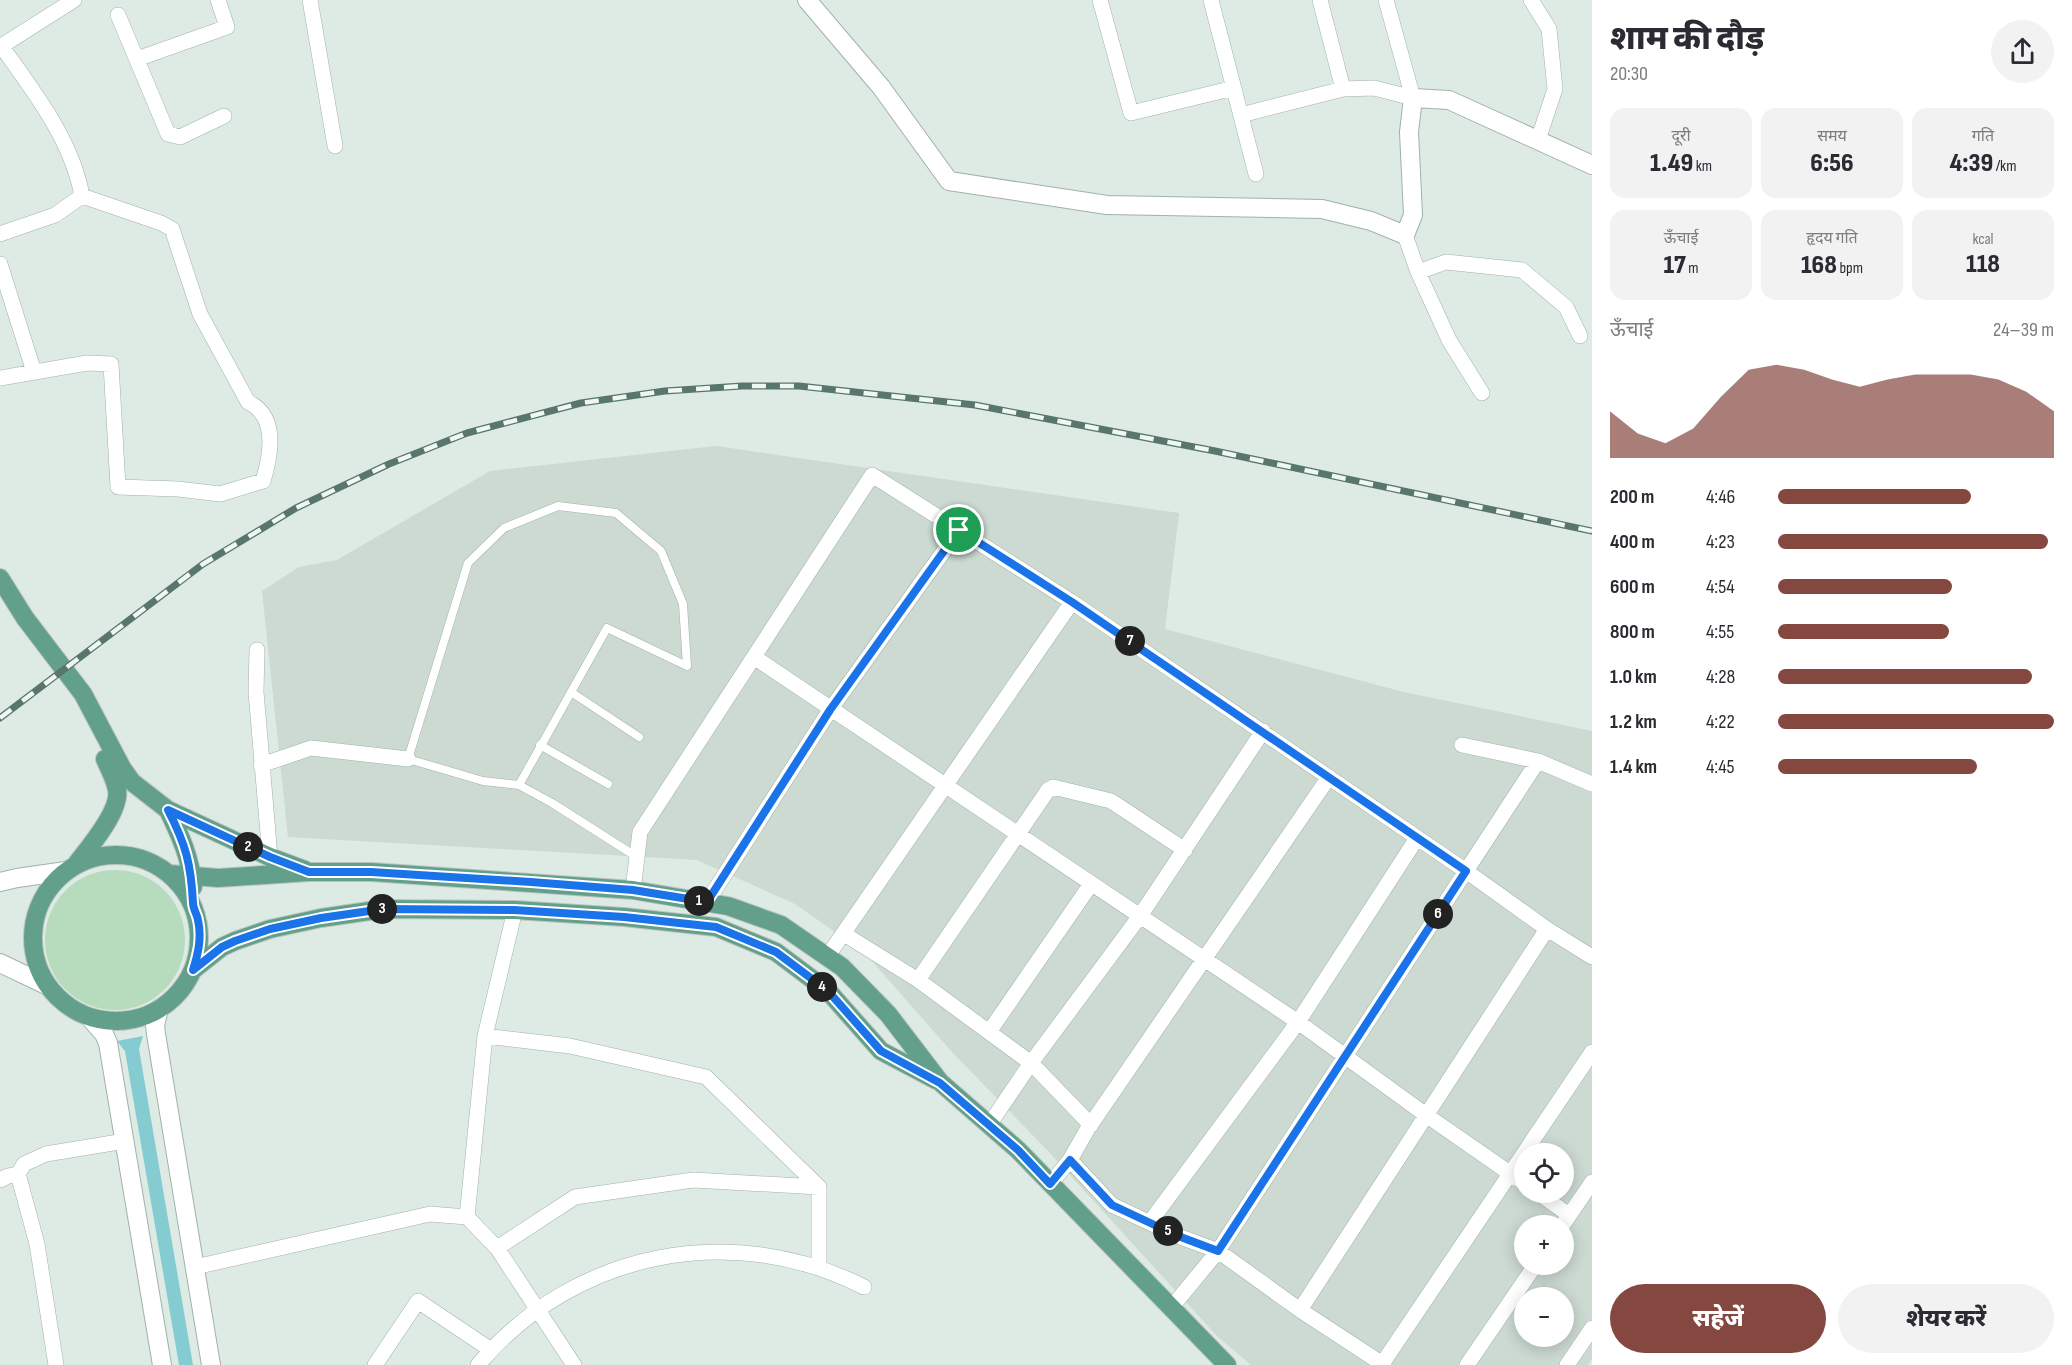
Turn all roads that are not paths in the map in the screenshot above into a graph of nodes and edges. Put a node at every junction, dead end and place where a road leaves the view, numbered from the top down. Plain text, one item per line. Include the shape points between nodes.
1 (74, 0) edge
2 (218, 0) edge
3 (310, 0) edge
4 (807, 0) edge
5 (1100, 0) edge
6 (1211, 0) edge
7 (1320, 0) edge
8 (1386, 0) edge
9 (1532, 0) edge
10 (118, 15) dead end
11 (1, 47) edge
12 (136, 58) junction
13 (1234, 88) junction
14 (1343, 89) junction
15 (1413, 98) junction
16 (1241, 115) junction
17 (224, 116) dead end
18 (1538, 140) junction
19 (335, 146) dead end
20 (1592, 165) edge
21 (1256, 174) dead end
22 (82, 196) junction
23 (0, 234) edge
24 (1405, 235) junction
25 (0, 264) edge
26 (1418, 272) junction
27 (1580, 336) dead end
28 (34, 372) junction
29 (0, 378) edge
30 (1482, 393) dead end
31 (959, 530) junction
32 (0, 578) edge
33 (0, 596) edge
34 (1072, 602) junction
35 (257, 651) dead end
36 (754, 657) junction
37 (571, 692) junction
38 (830, 710) junction
39 (1263, 731) junction
40 (639, 737) dead end
41 (540, 745) junction
42 (1462, 745) dead end
43 (408, 759) junction
44 (1538, 761) junction
45 (261, 765) junction
46 (1329, 777) junction
47 (608, 784) dead end
48 (1592, 784) edge
49 (519, 785) junction
50 (946, 786) junction
51 (168, 810) junction
52 (1018, 835) junction
53 (1417, 838) junction
54 (1185, 850) junction
55 (270, 857) junction
56 (637, 857) junction
57 (70, 868) junction
58 (1466, 871) junction
59 (309, 872) junction
60 (170, 874) junction
61 (192, 876) junction
62 (0, 882) edge
63 (1091, 884) junction
64 (633, 890) junction
65 (707, 902) junction
66 (193, 904) junction
67 (514, 910) junction
68 (1140, 916) junction
69 (1547, 929) junction
70 (844, 934) junction
71 (827, 957) junction
72 (1592, 957) edge
73 (1205, 960) junction
74 (0, 963) edge
75 (193, 970) junction
76 (918, 980) junction
77 (46, 985) junction
78 (159, 1009) junction
79 (90, 1018) junction
80 (1298, 1022) junction
81 (989, 1032) junction
82 (485, 1036) junction
83 (1592, 1052) edge
84 (1347, 1056) junction
85 (1031, 1063) junction
86 (940, 1083) junction
87 (1426, 1115) junction
88 (989, 1125) junction
89 (1091, 1125) junction
90 (124, 1141) junction
91 (1070, 1160) junction
92 (18, 1173) junction
93 (1509, 1173) junction
94 (1514, 1176) edge
95 (0, 1180) edge
96 (1592, 1182) edge
97 (1050, 1184) junction
98 (819, 1187) junction
99 (1548, 1203) edge
100 (1561, 1215) edge
101 (1569, 1215) edge
102 (467, 1217) junction
103 (1150, 1222) junction
104 (497, 1248) junction
105 (1218, 1251) junction
106 (195, 1267) junction
107 (819, 1268) junction
108 (1528, 1275) edge
109 (864, 1287) dead end
110 (1171, 1308) junction
111 (537, 1310) junction
112 (1300, 1310) junction
113 (1592, 1328) edge
114 (491, 1350) junction
115 (1383, 1364) edge
116 (56, 1365) edge
117 (162, 1365) edge
118 (212, 1365) edge
119 (375, 1365) edge
120 (478, 1365) edge
121 (574, 1365) edge
122 (1227, 1365) edge
123 (1467, 1365) edge
124 (1567, 1365) edge

1 - 11 street
2 - 12 street via 227,27
3 - 19 street
4 - 24 street via 881,87 949,181 1107,205 1322,209 1371,221
5 - 13 street via 1131,113
6 - 13 street
7 - 14 street
8 - 15 street
9 - 18 street via 1549,29 1555,89
10 - 12 street
11 - 22 street via 46,110 76,170
12 - 17 street via 168,134 180,137
13 - 16 street
14 - 15 street via 1374,88
14 - 16 street
15 - 18 street via 1449,100
15 - 24 street via 1409,132 1413,215
16 - 21 street
18 - 20 street
22 - 23 street via 55,215
22 - 28 street via 172,229 200,314 248,402 259,407 268,421 269,459 263,481 220,494 118,487 111,364 87,363
24 - 26 street
25 - 28 street
26 - 27 street via 1446,262 1522,270 1566,307
26 - 30 street via 1449,340
28 - 29 street
31 - 34 street
31 - 36 street via 872,476
31 - 38 street
32 - 51 main road via 83,694 126,774
33 - 57 main road via 24,635 74,698 117,790 116,805 89,848
34 - 39 street
34 - 50 street
35 - 45 street
36 - 38 street
36 - 56 street via 639,832
37 - 40 lane
37 - 41 lane
37 - 43 lane via 607,628 687,666 683,604 661,550 616,513 558,506 504,528 468,563
38 - 50 street
38 - 65 street
39 - 46 street
39 - 54 street
41 - 47 lane
41 - 49 lane
42 - 44 street
43 - 45 street via 311,748
43 - 49 lane via 483,781
44 - 48 street
44 - 58 street
45 - 55 street
46 - 53 street
46 - 73 street
49 - 56 lane
50 - 52 street
50 - 70 street
51 - 55 main road
51 - 61 main road via 182,838
52 - 54 street via 1053,787 1111,801
52 - 63 street
52 - 76 street
53 - 58 street
53 - 80 street
54 - 68 street
55 - 59 main road
56 - 64 street
57 - 60 main road via 94,857 114,854 134,856
57 - 62 street
57 - 77 main road via 50,886 33,924 34,956
58 - 69 street
58 - 84 street
59 - 61 main road
59 - 64 main road via 371,872
60 - 61 main road
60 - 66 main road
61 - 66 main road
63 - 68 street
63 - 81 street
64 - 65 main road
65 - 71 main road via 781,925
66 - 75 main road via 200,937
67 - 75 main road via 383,909 321,918 235,941
67 - 82 street
67 - 86 main road via 716,927 776,952 828,991 881,1051
68 - 73 street
68 - 85 street
69 - 72 street
69 - 87 street
70 - 71 street
70 - 76 street
71 - 86 main road via 888,1014
73 - 80 street
73 - 89 street
74 - 77 street
75 - 78 main road via 179,993
76 - 81 street
77 - 79 main road via 58,999
78 - 79 main road via 126,1021
78 - 106 street via 156,1034
79 - 90 street via 108,1043
80 - 84 street
80 - 103 street
81 - 85 street
82 - 98 street via 570,1046 706,1077
82 - 102 street
83 - 93 street
84 - 87 street
84 - 105 street
85 - 88 street
85 - 89 street
86 - 88 main road
87 - 93 street
87 - 112 street
88 - 97 main road
89 - 91 street
90 - 92 street via 46,1154 24,1164
90 - 117 street
91 - 97 street
91 - 103 street via 1112,1205
92 - 95 street
92 - 116 street via 37,1244
93 - 94 street
93 - 115 street
96 - 101 street
97 - 110 main road
98 - 104 street via 693,1180 575,1197
98 - 107 street
99 - 100 street
102 - 104 street
102 - 106 street via 430,1214
103 - 105 street
104 - 111 street
105 - 110 street
105 - 112 street
106 - 118 street
107 - 109 street
107 - 111 street via 761,1254 673,1255 597,1276
108 - 123 street
110 - 122 main road
111 - 114 street
111 - 121 street
112 - 115 street
113 - 124 street
114 - 119 street via 418,1301
114 - 120 street

